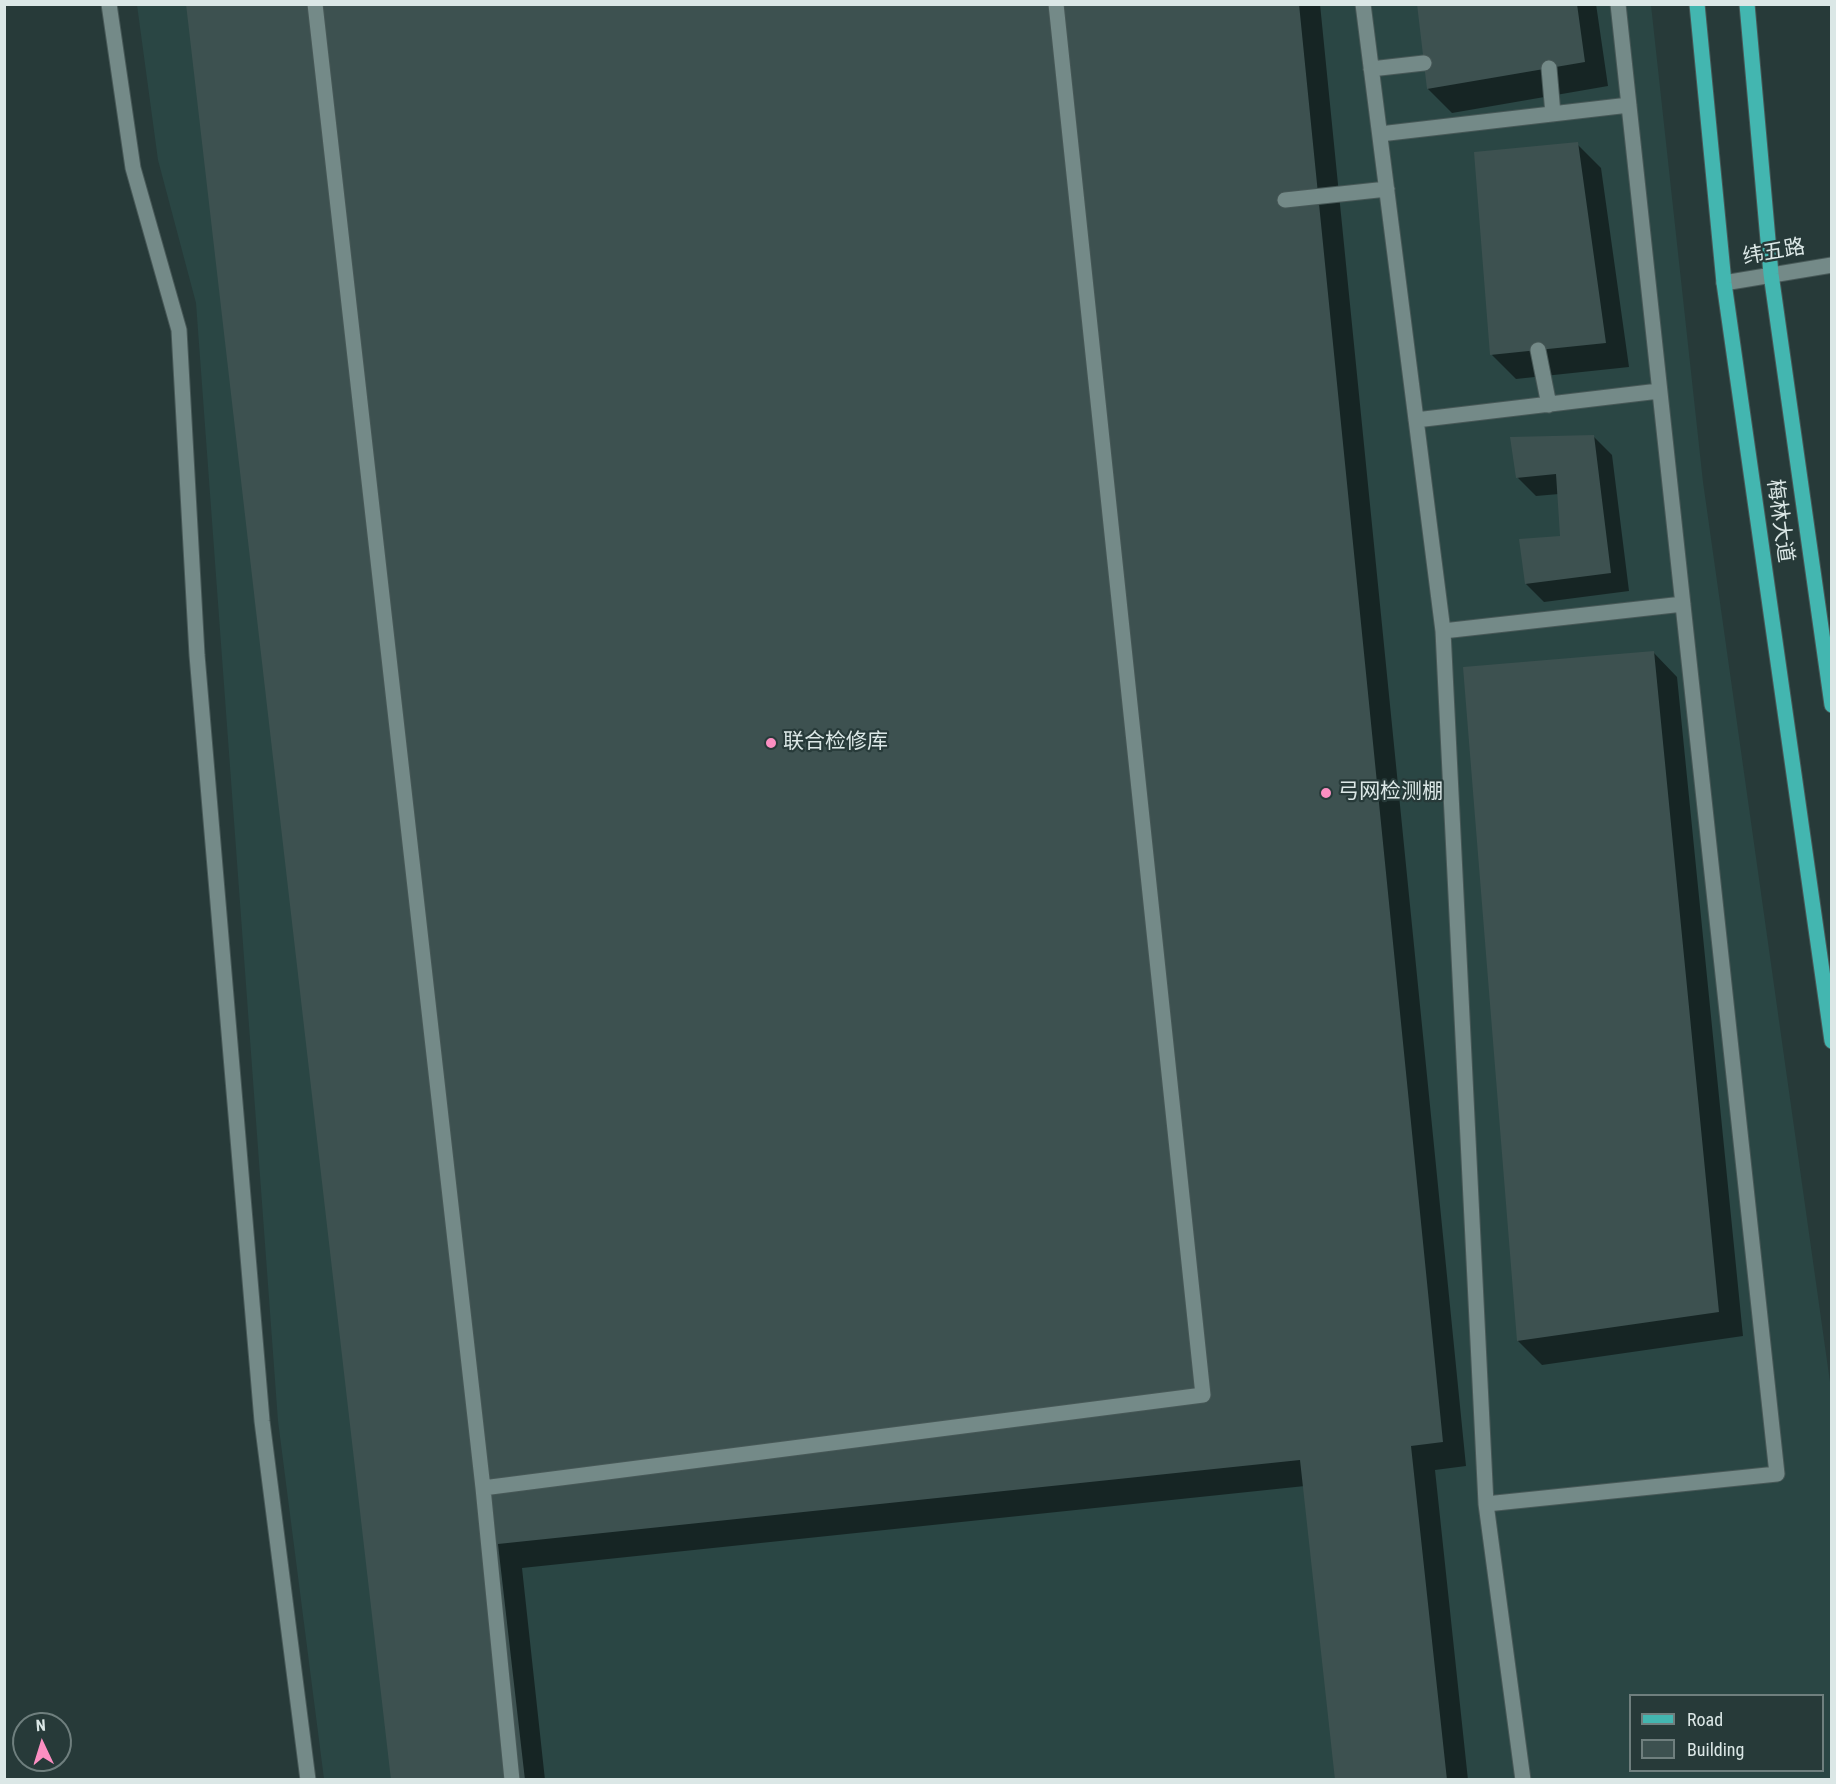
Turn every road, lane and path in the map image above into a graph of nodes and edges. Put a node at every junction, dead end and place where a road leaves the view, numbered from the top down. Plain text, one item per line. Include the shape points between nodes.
1 (109, 4) edge
2 (315, 4) edge
3 (1056, 4) edge
4 (1363, 4) edge
5 (1617, 4) edge
6 (1697, 4) edge
7 (1747, 4) edge
8 (1424, 63) dead end
9 (1549, 68) dead end
10 (1371, 69) junction
11 (1629, 105) junction
12 (1553, 114) junction
13 (1380, 134) junction
14 (1387, 189) junction
15 (1285, 200) dead end
16 (1832, 265) edge
17 (1771, 274) junction
18 (1724, 283) junction
19 (1538, 350) dead end
20 (1659, 391) junction
21 (1549, 405) junction
22 (1416, 420) junction
23 (1683, 604) junction
24 (1443, 631) junction
25 (1832, 705) edge
26 (1832, 1041) edge
27 (483, 1488) junction
28 (1486, 1504) junction
29 (308, 1779) edge
30 (512, 1779) edge
31 (1523, 1779) edge

1 - 29 street via 133,168 179,330 198,655 262,1421
2 - 27 street
3 - 27 street via 1203,1395
4 - 10 street
5 - 11 street
6 - 18 main road, 梅林大道
7 - 17 main road, 梅林大道
8 - 10 street
9 - 12 street
10 - 13 street
11 - 12 street
11 - 20 street
12 - 13 street
13 - 14 street
14 - 15 street
14 - 22 street
16 - 17 street, 纬五路
17 - 18 street, 纬五路
17 - 25 main road, 梅林大道
18 - 26 main road, 梅林大道
19 - 21 street
20 - 21 street
20 - 23 street
21 - 22 street
22 - 24 street
23 - 24 street
23 - 28 street via 1777,1474
24 - 28 street
27 - 30 street
28 - 31 street

